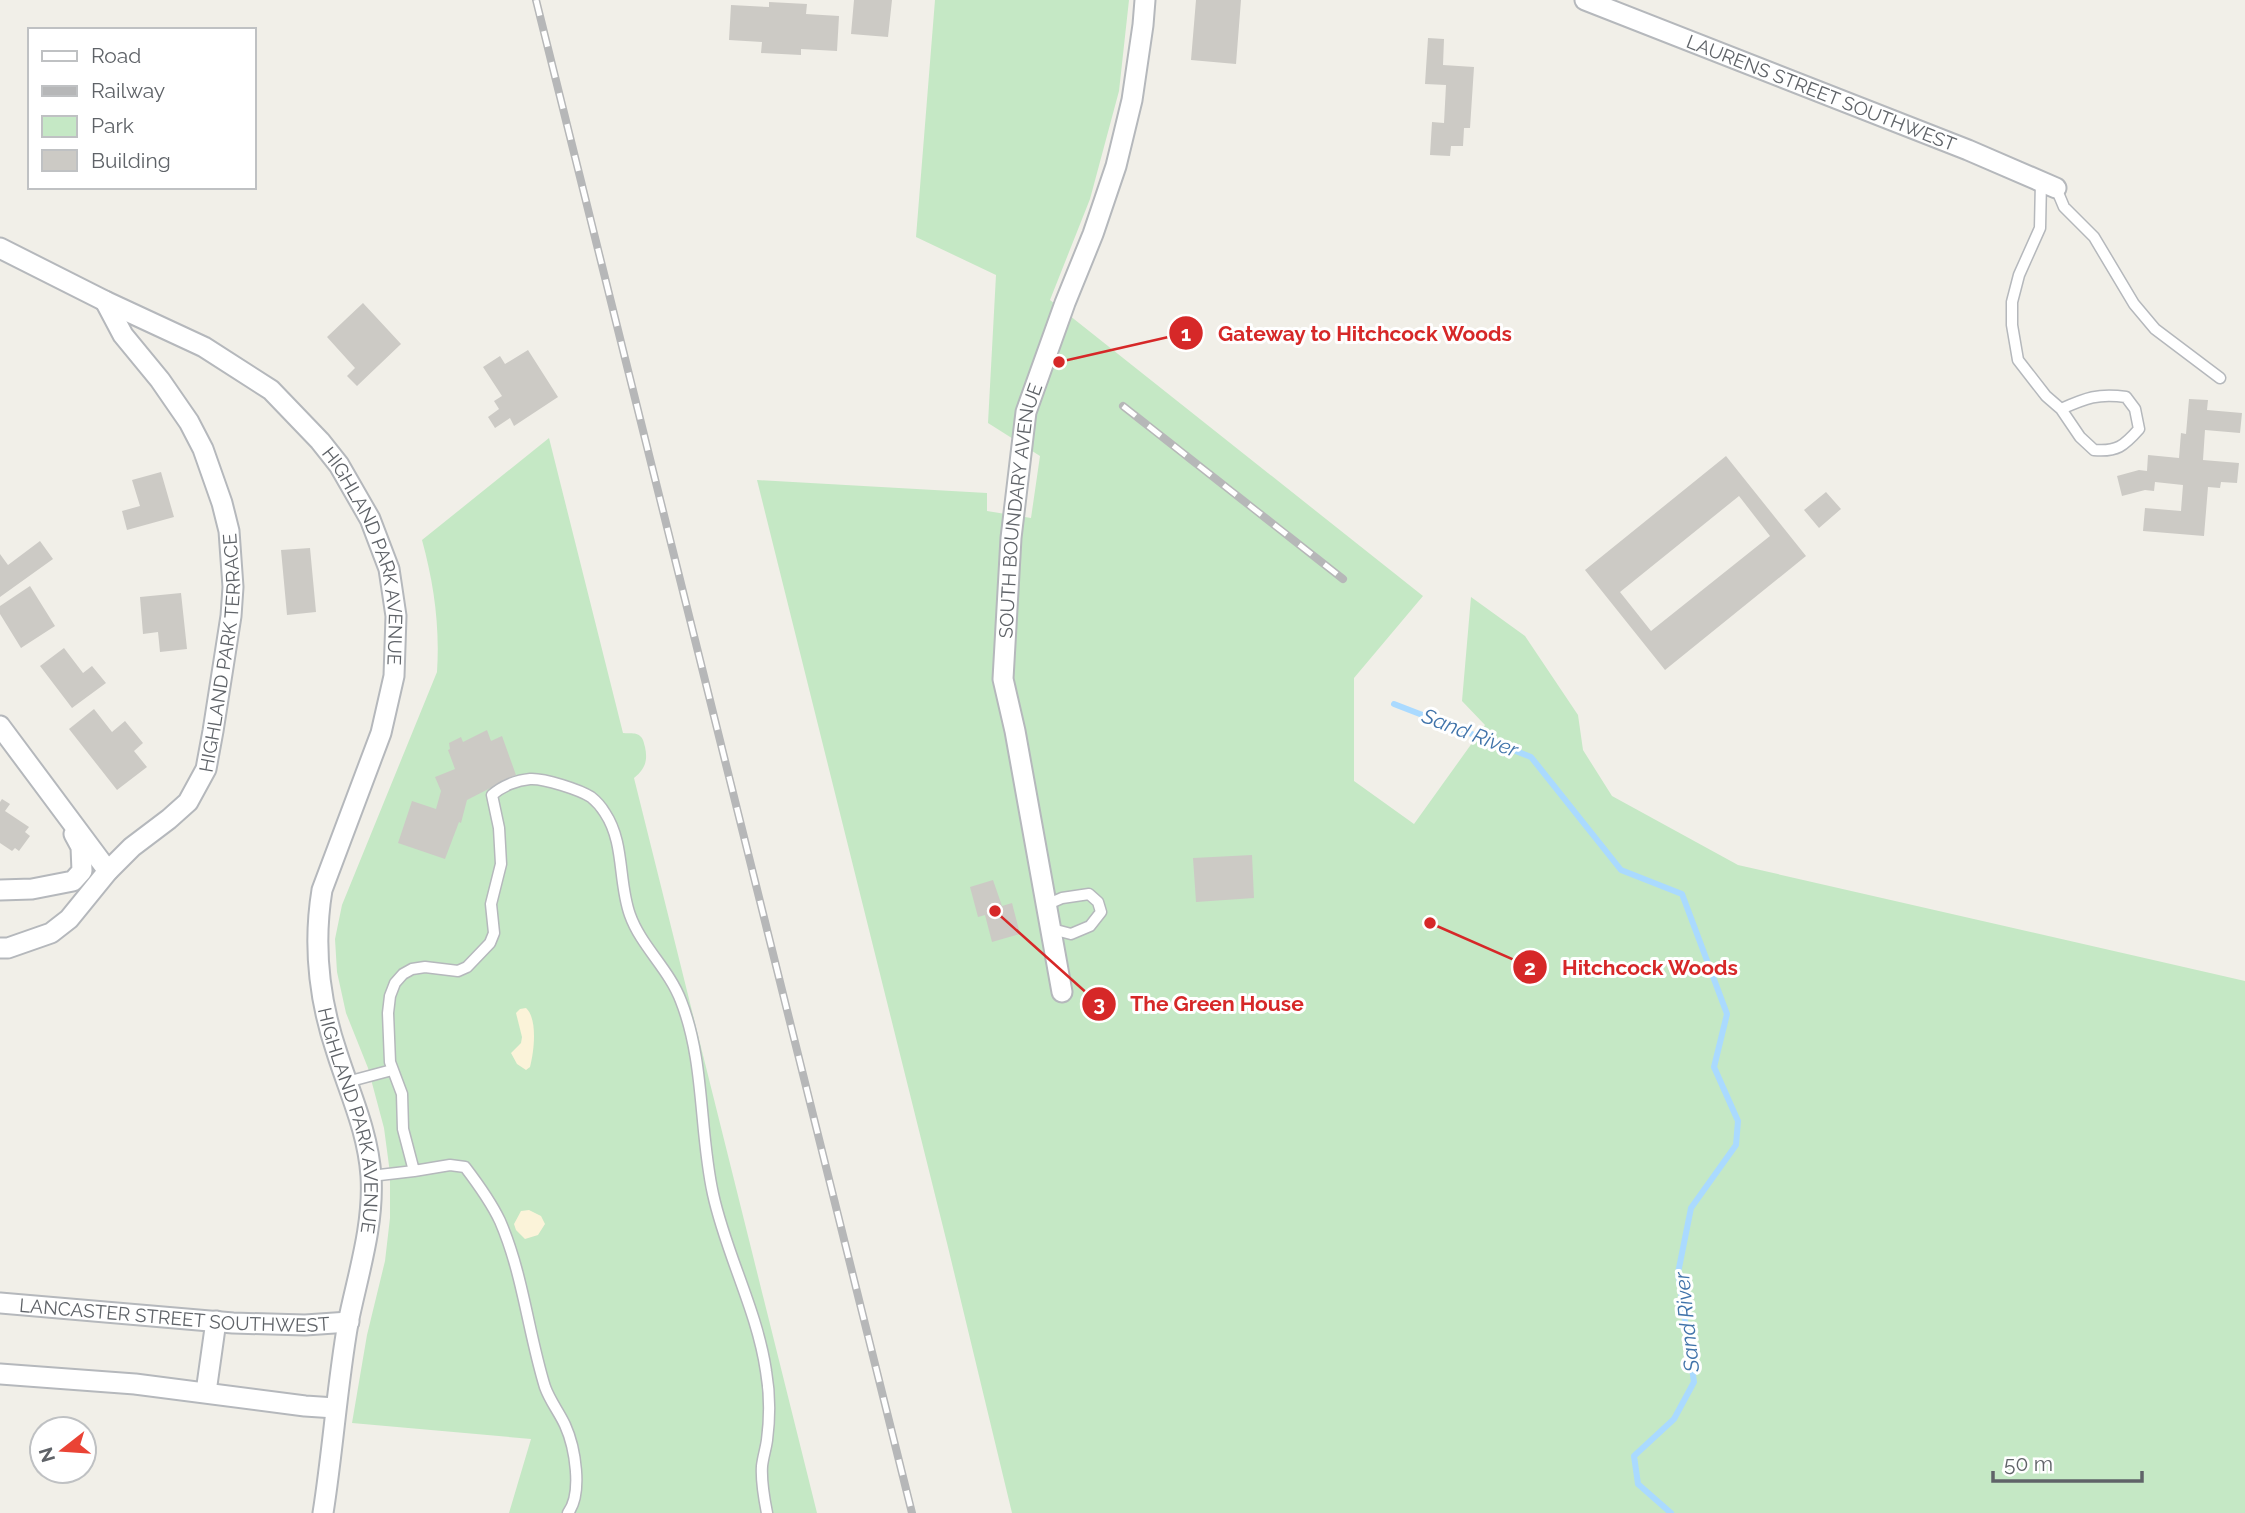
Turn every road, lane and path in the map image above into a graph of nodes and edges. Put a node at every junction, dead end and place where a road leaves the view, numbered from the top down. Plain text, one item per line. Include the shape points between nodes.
1 (1144, 0) edge
2 (1585, 0) edge
3 (2049, 184) junction
4 (0, 248) edge
5 (105, 301) junction
6 (2220, 378) dead end
7 (2061, 409) junction
8 (0, 726) edge
9 (62, 811) junction
10 (108, 871) junction
11 (0, 890) edge
12 (1046, 905) junction
13 (1052, 929) junction
14 (0, 948) edge
15 (1062, 992) dead end
16 (392, 1070) junction
17 (347, 1082) junction
18 (414, 1171) junction
19 (370, 1176) junction
20 (0, 1303) edge
21 (216, 1321) junction
22 (349, 1322) junction
23 (0, 1374) edge
24 (206, 1392) junction
25 (335, 1408) junction
26 (323, 1513) edge
27 (568, 1513) edge
28 (767, 1513) edge

1 - 12 street, SOUTH BOUNDARY AVENUE via 1132,100 1116,166 1026,412 1010,538 1003,679
2 - 3 street, LAURENS STREET SOUTHWEST
3 - 6 lane via 2094,237 2134,304 2155,329
3 - 7 lane via 2040,228 2019,275 2012,325 2018,360
4 - 5 street, HIGHLAND PARK AVENUE
5 - 10 street, HIGHLAND PARK TERRACE via 124,335 173,397 203,449 229,531 233,587 206,768 188,802
5 - 17 street, HIGHLAND PARK AVENUE via 204,347 271,390 340,465 370,519 389,569 397,646 389,705 322,891 318,916 318,967 335,1049
7 - 7 lane via 2094,450 2109,451 2126,444 2139,429 2135,409 2126,397 2089,397
8 - 9 street
9 - 10 street
9 - 11 street via 81,847 82,871 73,881
10 - 14 street, HIGHLAND PARK TERRACE via 69,919 51,933
12 - 13 street, SOUTH BOUNDARY AVENUE
12 - 13 lane via 1089,894 1101,912 1090,926 1071,934
13 - 15 street, SOUTH BOUNDARY AVENUE
16 - 17 lane
16 - 18 lane via 402,1094 403,1129
16 - 28 lane via 388,1013 395,983 412,969 458,971 467,967 494,933 491,904 501,864 492,795 532,779 590,797 612,826 629,914 681,1001 690,1032 714,1198 757,1334 769,1390 762,1465
17 - 19 street, HIGHLAND PARK AVENUE via 365,1134
18 - 19 lane
18 - 27 lane via 465,1167 500,1222 546,1389 570,1439 576,1486
19 - 22 street, HIGHLAND PARK AVENUE via 363,1260
20 - 21 street, LANCASTER STREET SOUTHWEST
21 - 22 street, LANCASTER STREET SOUTHWEST
21 - 24 street
22 - 25 street, HIGHLAND PARK AVENUE
23 - 24 street
24 - 25 street
25 - 26 street, HIGHLAND PARK AVENUE

